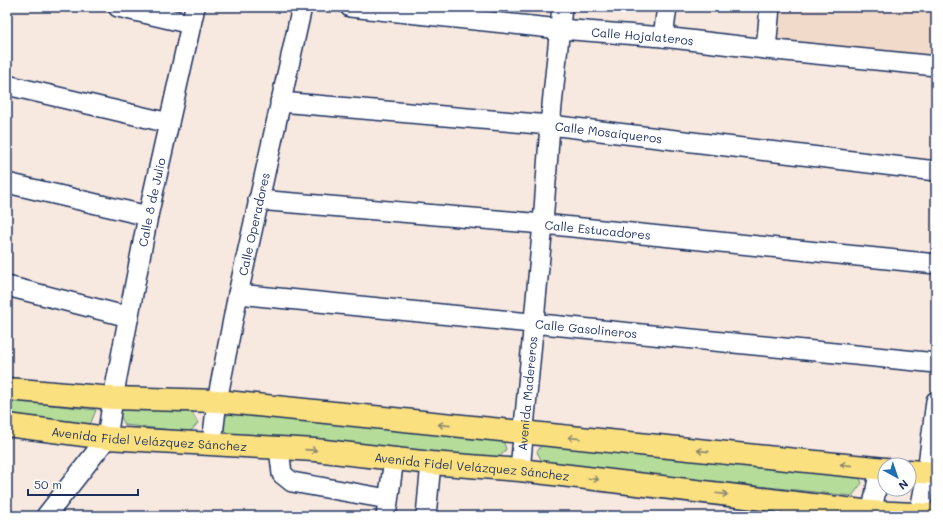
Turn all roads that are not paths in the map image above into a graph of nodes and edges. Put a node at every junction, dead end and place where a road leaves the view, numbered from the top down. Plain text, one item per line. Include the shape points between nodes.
1 (118, 7) edge
2 (302, 7) edge
3 (350, 7) edge
4 (562, 7) edge
5 (667, 7) edge
6 (770, 7) edge
7 (193, 16) edge
8 (560, 29) junction
9 (663, 37) junction
10 (766, 49) junction
11 (936, 66) edge
12 (7, 85) edge
13 (280, 102) junction
14 (169, 123) junction
15 (550, 125) junction
16 (936, 171) edge
17 (7, 183) edge
18 (258, 200) junction
19 (148, 216) junction
20 (543, 224) junction
21 (936, 264) edge
22 (7, 286) edge
23 (238, 294) junction
24 (129, 317) junction
25 (534, 323) junction
26 (936, 362) edge
27 (7, 389) edge
28 (113, 398) junction
29 (217, 401) junction
30 (936, 401) edge
31 (7, 425) edge
32 (523, 433) junction
33 (107, 438) junction
34 (212, 443) junction
35 (279, 448) junction
36 (394, 459) junction
37 (431, 463) junction
38 (877, 468) edge
39 (520, 470) junction
40 (924, 472) edge
41 (877, 489) edge
42 (387, 507) edge
43 (871, 514) edge
44 (924, 515) edge
45 (46, 516) edge
46 (426, 516) edge

1 - 7 street
2 - 13 street, Calle Operadores
3 - 8 street, Calle Hojalateros
4 - 8 street, Avenida Madereros
5 - 9 street
6 - 10 street
7 - 14 street, Calle 8 de Julio
8 - 9 street, Calle Hojalateros
8 - 15 street, Avenida Madereros
9 - 10 street, Calle Hojalateros
10 - 11 street, Calle Hojalateros
12 - 14 street
13 - 15 street, Calle Mosaiqueros
13 - 18 street, Calle Operadores
14 - 19 street, Calle 8 de Julio
15 - 16 street, Calle Mosaiqueros
15 - 20 street, Avenida Madereros
17 - 19 street
18 - 20 street, Calle Estucadores
18 - 23 street, Calle Operadores
19 - 24 street, Calle 8 de Julio
20 - 21 street, Calle Estucadores
20 - 25 street, Avenida Madereros
22 - 24 street
23 - 25 street, Calle Gasolineros
23 - 29 street, Calle Operadores
24 - 28 street, Calle 8 de Julio
25 - 26 street, Calle Gasolineros
25 - 32 street, Avenida Madereros
27 - 28 main road
28 - 29 main road
28 - 33 street, Calle 8 de Julio
32 -> 29 main road
29 - 34 street, Calle Operadores
30 - 40 street
31 - 33 main road, Avenida Fidel Velázquez Sánchez
38 -> 32 main road
32 - 39 street, Avenida Madereros
33 - 34 main road, Avenida Fidel Velázquez Sánchez
33 - 45 street
34 - 35 main road, Avenida Fidel Velázquez Sánchez
35 -> 36 main road, Avenida Fidel Velázquez Sánchez
35 - 42 street via 282,474 292,482
36 - 37 main road, Avenida Fidel Velázquez Sánchez
36 - 42 street
37 - 39 main road, Avenida Fidel Velázquez Sánchez
37 - 46 street
39 -> 43 main road, Avenida Fidel Velázquez Sánchez
40 - 44 street
41 - 43 street
43 - 44 main road, Avenida Fidel Velázquez Sánchez

